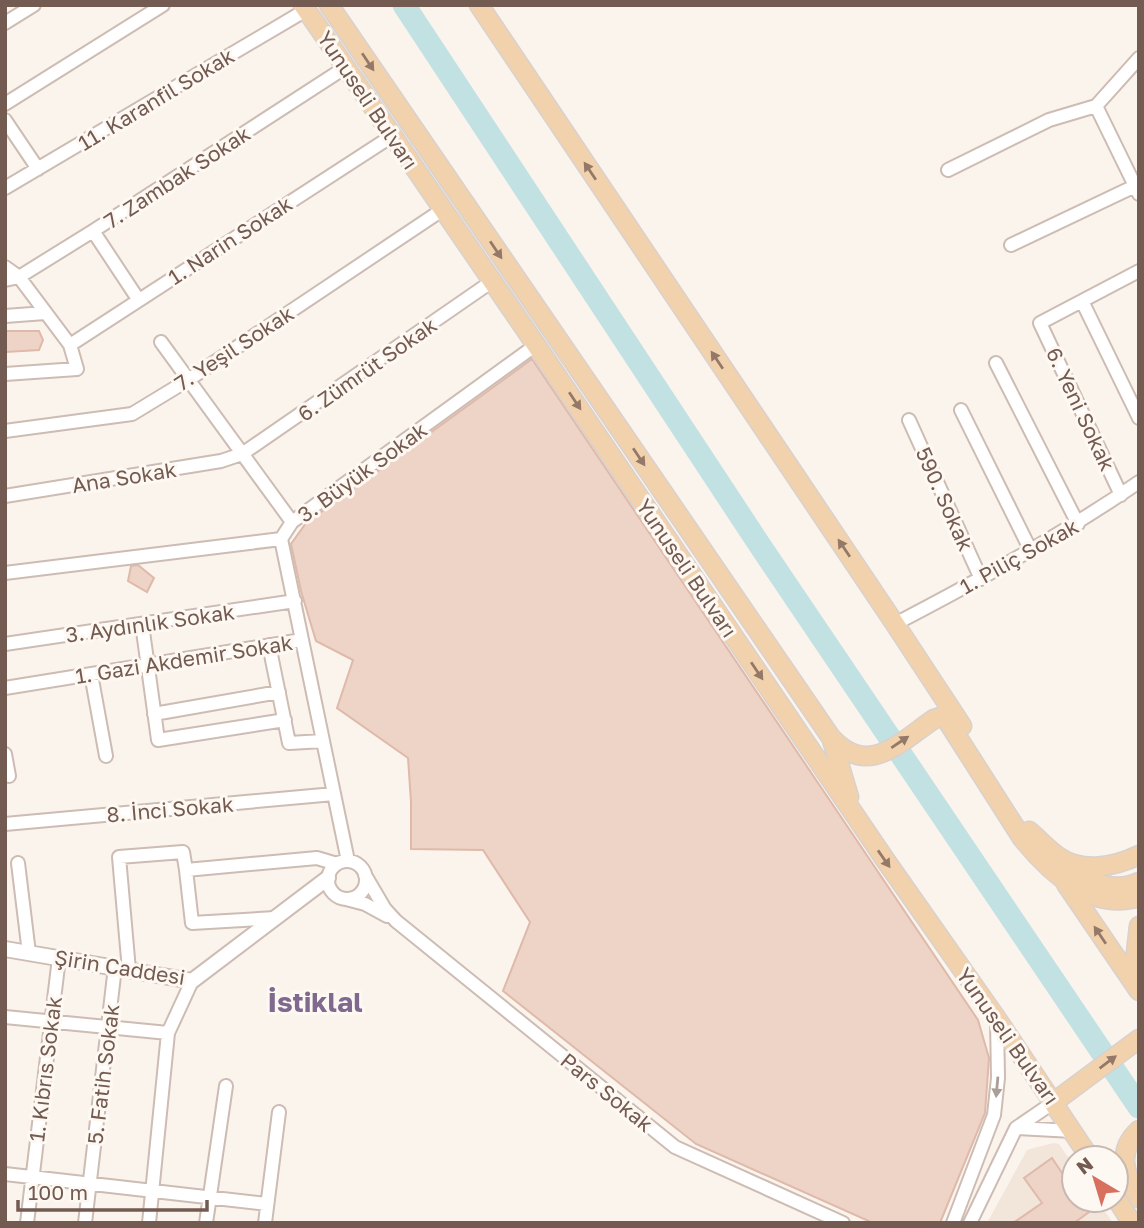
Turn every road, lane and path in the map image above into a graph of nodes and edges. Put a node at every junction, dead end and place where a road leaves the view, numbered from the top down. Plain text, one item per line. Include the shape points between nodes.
1 (34, 5) edge
2 (163, 5) edge
3 (329, 5) edge
4 (479, 5) edge
5 (304, 8) edge
6 (5, 23) edge
7 (1139, 58) edge
8 (345, 67) junction
9 (5, 104) edge
10 (1096, 106) junction
11 (5, 120) edge
12 (392, 136) junction
13 (38, 169) junction
14 (948, 170) dead end
15 (5, 188) edge
16 (1137, 190) edge
17 (442, 210) junction
18 (93, 231) junction
19 (1011, 245) dead end
20 (5, 267) edge
21 (1139, 271) edge
22 (19, 276) junction
23 (5, 281) edge
24 (491, 282) junction
25 (138, 299) junction
26 (1082, 301) junction
27 (45, 313) junction
28 (5, 316) edge
29 (161, 342) dead end
30 (70, 345) junction
31 (536, 345) junction
32 (996, 363) dead end
33 (5, 374) edge
34 (188, 380) junction
35 (961, 410) dead end
36 (1139, 418) edge
37 (909, 420) dead end
38 (5, 431) edge
39 (242, 454) junction
40 (1139, 482) edge
41 (1121, 495) junction
42 (5, 496) edge
43 (292, 522) junction
44 (1077, 524) junction
45 (281, 539) junction
46 (1031, 551) junction
47 (5, 573) edge
48 (981, 579) junction
49 (295, 601) junction
50 (142, 624) junction
51 (895, 624) junction
52 (302, 640) junction
53 (5, 644) edge
54 (269, 645) junction
55 (147, 665) junction
56 (91, 674) junction
57 (5, 688) edge
58 (279, 692) junction
59 (154, 714) junction
60 (285, 720) junction
61 (830, 736) junction
62 (323, 741) junction
63 (5, 754) edge
64 (106, 756) dead end
65 (9, 776) dead end
66 (334, 794) junction
67 (5, 824) edge
68 (860, 824) junction
69 (1029, 831) junction
70 (1045, 854) junction
71 (1139, 855) edge
72 (343, 862) junction
73 (18, 863) dead end
74 (186, 870) junction
75 (365, 875) junction
76 (1061, 877) junction
77 (328, 878) junction
78 (1139, 882) edge
79 (1139, 897) edge
80 (346, 899) junction
81 (275, 918) junction
82 (396, 921) junction
83 (1139, 926) edge
84 (5, 949) edge
85 (29, 953) junction
86 (59, 958) junction
87 (122, 969) junction
88 (1139, 975) edge
89 (192, 981) junction
90 (1139, 991) edge
91 (5, 1017) edge
92 (998, 1019) junction
93 (51, 1021) junction
94 (108, 1026) junction
95 (168, 1033) junction
96 (1139, 1039) edge
97 (226, 1086) dead end
98 (1054, 1102) junction
99 (279, 1112) dead end
100 (1016, 1128) junction
101 (1138, 1130) edge
102 (1073, 1131) junction
103 (1081, 1144) edge
104 (5, 1174) edge
105 (33, 1178) junction
106 (90, 1184) junction
107 (153, 1191) junction
108 (209, 1197) junction
109 (1139, 1198) edge
110 (267, 1204) junction
111 (27, 1223) edge
112 (85, 1223) edge
113 (149, 1223) edge
114 (206, 1223) edge
115 (265, 1223) edge
116 (843, 1223) edge
117 (953, 1223) edge
118 (970, 1223) edge

1 - 6 street
2 - 9 street
3 -> 61 main road, Yunuseli Bulvarı
51 -> 4 main road
5 - 8 main road, Yunuseli Bulvarı
5 - 13 street, 11. Karanfil Sokak
7 - 10 street
8 - 12 main road, Yunuseli Bulvarı
8 - 18 street, 7. Zambak Sokak
10 - 14 street via 1049,120
10 - 16 street
11 - 13 street
12 - 17 main road, Yunuseli Bulvarı
12 - 25 street, 1. Narin Sokak
13 - 15 street, 11. Karanfil Sokak
16 - 19 street
17 - 24 main road, Yunuseli Bulvarı
17 - 34 street, 7. Yeşil Sokak
18 - 22 street, 7. Zambak Sokak
18 - 25 street
20 - 22 street
21 - 26 street
22 - 23 street, 7. Zambak Sokak
22 - 27 street
24 - 31 main road, Yunuseli Bulvarı
24 - 39 street, 6. Zümrüt Sokak
25 - 30 street, 1. Narin Sokak
26 - 36 street
26 - 41 street, 6. Yeni Sokak via 1040,323
27 - 28 street
27 - 30 street
29 - 34 street
30 - 33 street via 77,369
31 - 43 street, 3. Büyük Sokak
31 -> 68 main road, Yunuseli Bulvarı
32 - 44 street
34 - 38 street, 7. Yeşil Sokak via 132,414
34 - 39 street
35 - 46 street
37 - 48 street, 590. Sokak
39 - 42 street, Ana Sokak
39 - 43 street
40 - 41 street, 1. Piliç Sokak
41 - 44 street, 1. Piliç Sokak
43 - 45 street, 3. Büyük Sokak
44 - 46 street, 1. Piliç Sokak
45 - 47 street, 3. Büyük Sokak
45 - 49 street, 1. Gazi Akdemir Sokak
46 - 48 street, 1. Piliç Sokak
48 - 51 street, 1. Piliç Sokak
49 - 50 street, 3. Aydınlık Sokak
49 - 52 street, 1. Gazi Akdemir Sokak
50 - 53 street, 3. Aydınlık Sokak
50 - 55 street
51 - 69 main road
52 - 54 street, 1. Gazi Akdemir Sokak
52 - 62 street
54 - 55 street, 1. Gazi Akdemir Sokak
54 - 58 street
55 - 56 street, 1. Gazi Akdemir Sokak
55 - 59 street
56 - 57 street, 1. Gazi Akdemir Sokak
56 - 64 street
58 - 59 street
58 - 60 street
59 - 60 street via 158,740
60 - 62 street via 289,743
61 - 68 main road
61 -> 76 main road via 854,755 877,757 940,717 946,719 1022,838
62 - 66 street
63 - 65 street
66 - 67 street, 8. İnci Sokak
66 - 72 street
68 -> 92 main road, Yunuseli Bulvarı
69 - 70 main road
69 - 71 main road via 1058,857 1084,868
70 - 76 main road
70 - 78 main road via 1067,871 1107,886
72 - 74 street via 317,858
72 - 75 street via 359,865
72 - 77 street via 332,868
73 - 85 street
74 - 81 street via 192,923
74 - 87 street, 5. Fatih Sokak via 183,852 119,857
75 - 80 street via 362,892
75 - 82 street
76 - 79 main road via 1094,898 1118,902
90 -> 76 main road
77 - 80 street via 335,895
77 - 81 street, Şirin Caddesi
80 - 82 street
81 - 89 street, Şirin Caddesi
82 - 116 street, Pars Sokak via 675,1147
83 - 88 main road via 1135,961
84 - 85 street, Şirin Caddesi
85 - 86 street, Şirin Caddesi
86 - 87 street, Şirin Caddesi
86 - 93 street, 1. Kıbrıs Sokak
87 - 89 street, Şirin Caddesi
87 - 94 street, 5. Fatih Sokak
89 - 95 street
91 - 93 street
92 - 98 main road, Yunuseli Bulvarı
92 -> 117 street via 994,1115
93 - 94 street
93 - 105 street, 1. Kıbrıs Sokak
94 - 95 street
94 - 106 street, 5. Fatih Sokak
95 - 107 street
98 -> 96 main road
97 - 108 street
98 - 100 street
98 - 102 main road, Yunuseli Bulvarı
99 - 110 street
100 - 102 street
100 - 118 street
101 - 109 main road via 1125,1148 1125,1160 1128,1181
102 - 103 main road, Yunuseli Bulvarı
104 - 105 street
105 - 106 street
105 - 111 street, 1. Kıbrıs Sokak
106 - 107 street
106 - 112 street, 5. Fatih Sokak
107 - 108 street
107 - 113 street
108 - 110 street
108 - 114 street
110 - 115 street

